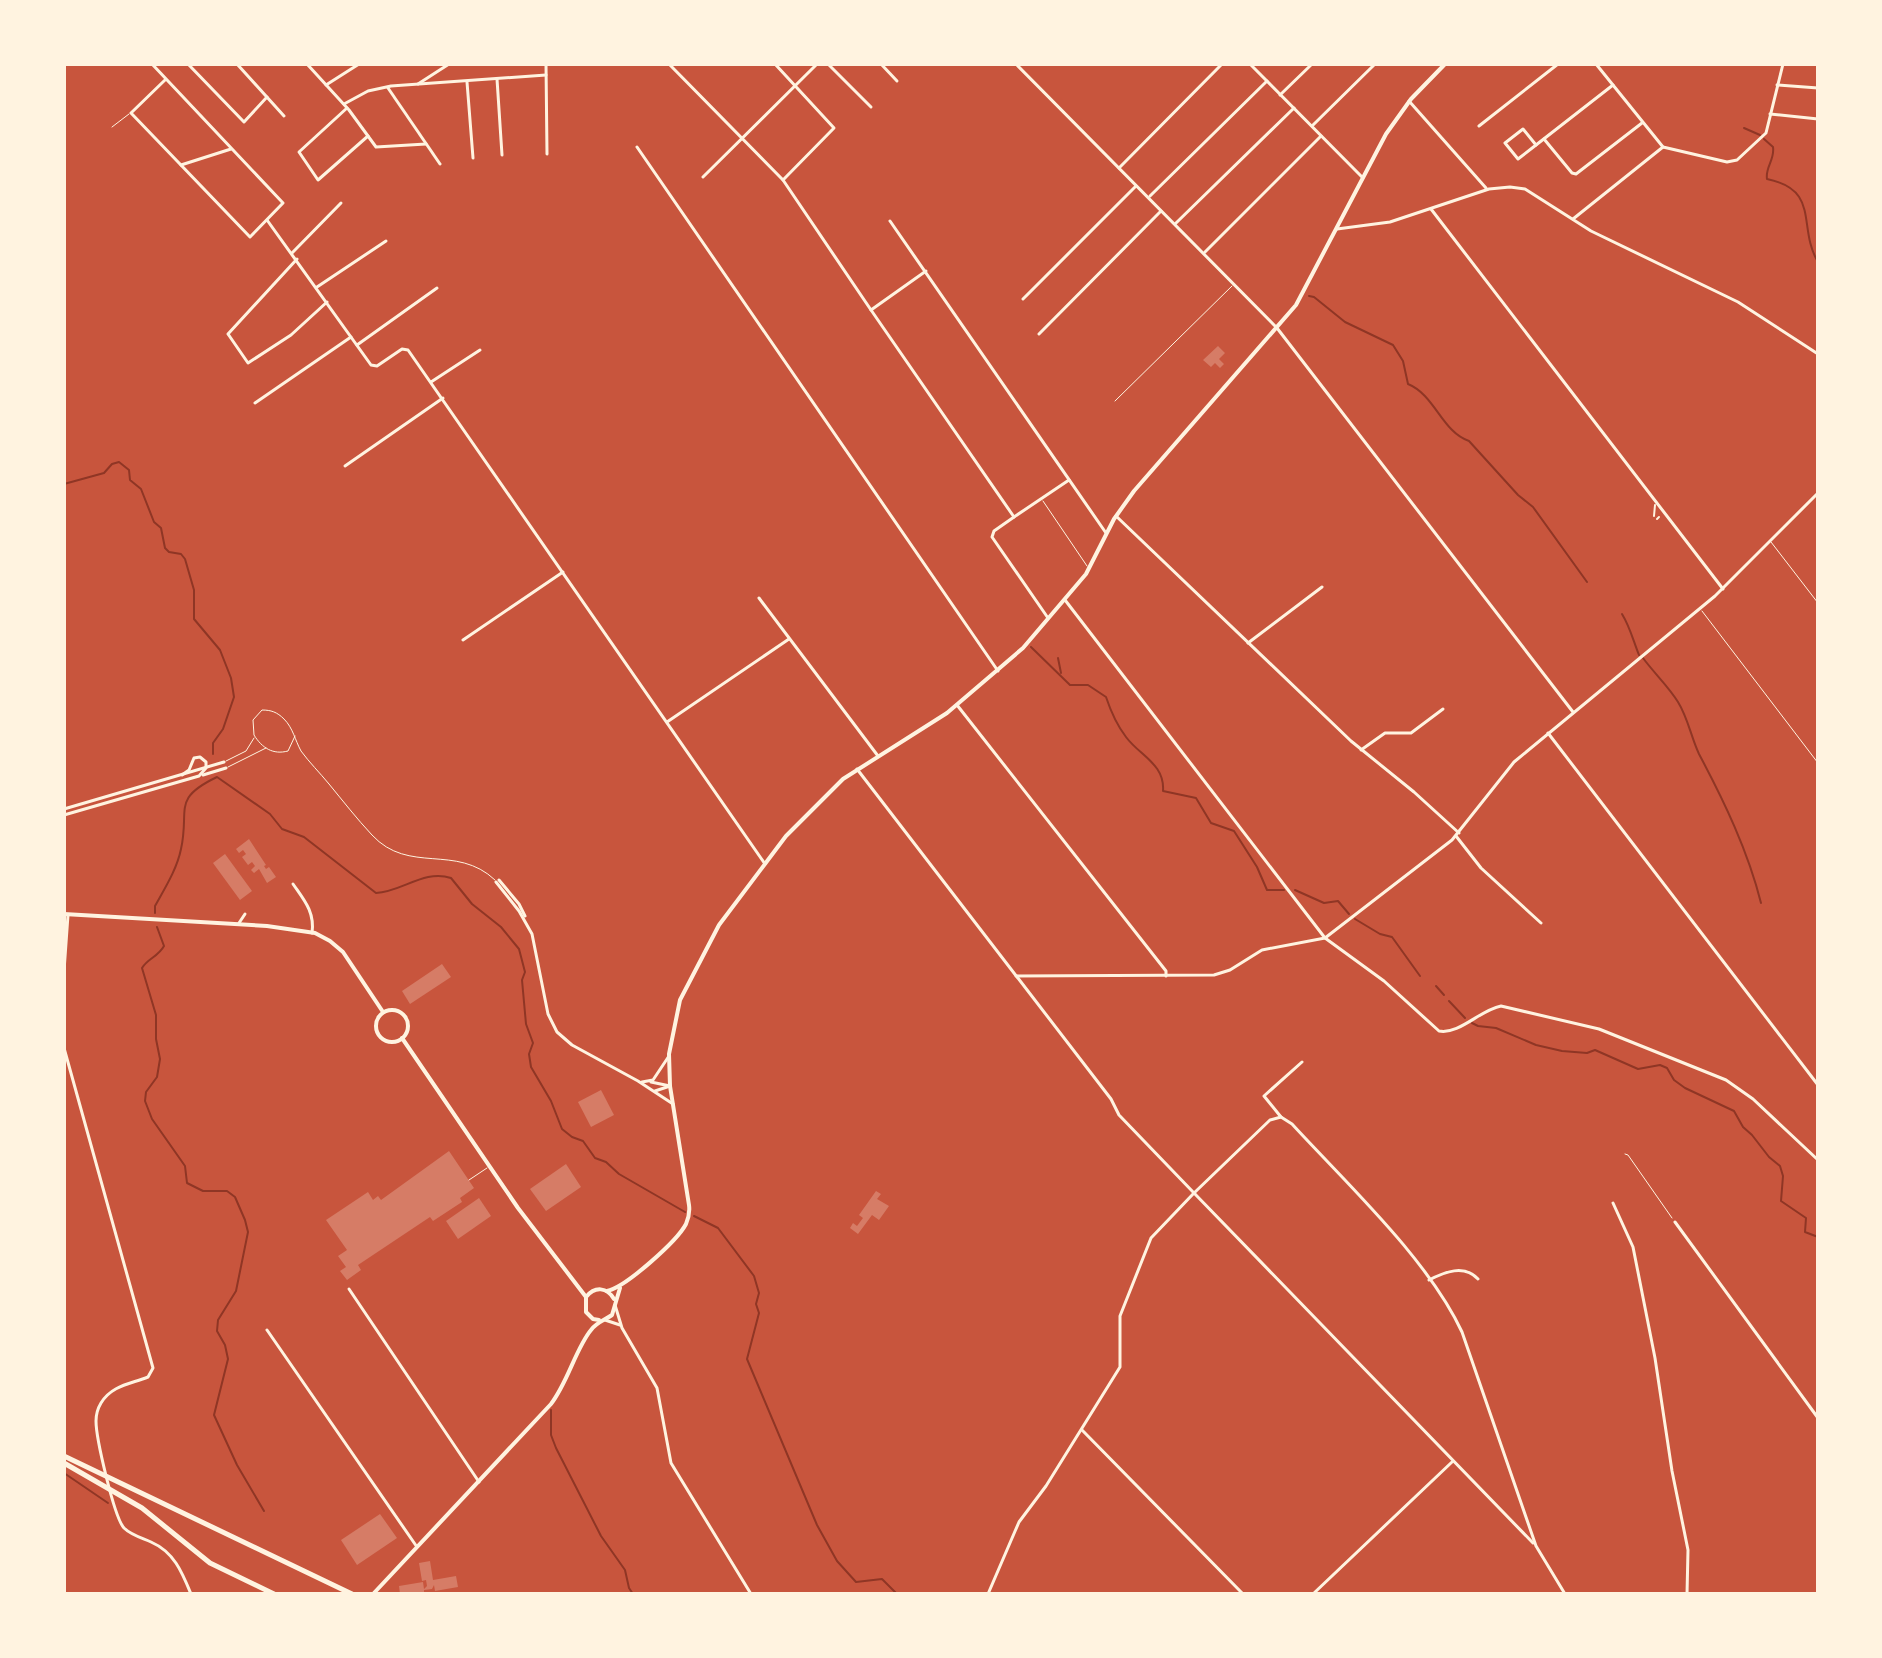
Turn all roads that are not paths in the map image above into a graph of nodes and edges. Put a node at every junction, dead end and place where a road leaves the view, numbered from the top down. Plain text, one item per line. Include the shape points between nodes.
1 (152, 64) edge
2 (188, 64) edge
3 (237, 64) edge
4 (307, 64) edge
5 (359, 64) edge
6 (449, 64) edge
7 (546, 64) edge
8 (669, 64) edge
9 (775, 64) edge
10 (817, 64) edge
11 (828, 64) edge
12 (881, 64) edge
13 (1016, 64) edge
14 (1222, 64) edge
15 (1250, 64) edge
16 (1312, 64) edge
17 (1375, 64) edge
18 (1445, 64) edge
19 (1558, 64) edge
20 (1596, 64) edge
21 (1783, 64) edge
22 (546, 75) junction
23 (497, 79) junction
24 (165, 80) junction
25 (467, 81) junction
26 (897, 81) dead end
27 (1267, 81) junction
28 (418, 84) junction
29 (326, 85) junction
30 (795, 85) junction
31 (1613, 85) junction
32 (1777, 85) junction
33 (387, 86) junction
34 (1818, 88) edge
35 (1280, 95) junction
36 (267, 97) junction
37 (1409, 101) junction
38 (346, 106) junction
39 (871, 107) dead end
40 (1294, 108) junction
41 (131, 113) junction
42 (1770, 114) junction
43 (284, 116) dead end
44 (1818, 119) edge
45 (1643, 122) junction
46 (1312, 126) junction
47 (1479, 126) dead end
48 (112, 127) dead end
49 (368, 136) junction
50 (1321, 136) junction
51 (742, 139) junction
52 (1544, 139) junction
53 (426, 144) junction
54 (1536, 145) junction
55 (637, 147) dead end
56 (1663, 147) junction
57 (231, 149) junction
58 (547, 154) dead end
59 (502, 155) dead end
60 (473, 158) dead end
61 (440, 164) dead end
62 (181, 165) junction
63 (1119, 168) junction
64 (703, 177) dead end
65 (1362, 177) junction
66 (783, 180) junction
67 (1136, 186) junction
68 (1487, 190) junction
69 (1149, 198) junction
70 (341, 203) dead end
71 (1431, 209) junction
72 (1161, 211) junction
73 (267, 220) junction
74 (1572, 220) junction
75 (890, 221) dead end
76 (1175, 224) junction
77 (1337, 229) junction
78 (386, 241) dead end
79 (292, 253) junction
80 (1204, 253) junction
81 (297, 259) junction
82 (926, 271) junction
83 (1233, 284) junction
84 (317, 287) junction
85 (437, 288) dead end
86 (1023, 299) dead end
87 (327, 302) junction
88 (871, 310) junction
89 (1277, 328) junction
90 (1039, 334) dead end
91 (351, 337) junction
92 (357, 345) junction
93 (480, 350) dead end
94 (1818, 354) edge
95 (431, 382) junction
96 (443, 398) junction
97 (1115, 401) dead end
98 (255, 403) dead end
99 (345, 466) dead end
100 (1069, 480) junction
101 (1818, 493) edge
102 (1041, 499) junction
103 (1650, 504) dead end
104 (1655, 505) dead end
105 (1655, 510) junction
106 (1116, 516) junction
107 (1014, 517) junction
108 (1657, 517) dead end
109 (1106, 533) junction
110 (1770, 541) junction
111 (1089, 569) junction
112 (563, 572) junction
113 (1322, 587) dead end
114 (1723, 589) junction
115 (759, 598) dead end
116 (1065, 600) junction
117 (1818, 603) edge
118 (1701, 608) junction
119 (1048, 618) junction
120 (789, 639) junction
121 (463, 640) dead end
122 (1248, 643) junction
123 (998, 671) junction
124 (957, 705) junction
125 (1443, 709) dead end
126 (1573, 712) junction
127 (667, 722) junction
128 (1548, 733) junction
129 (254, 735) junction
130 (295, 736) junction
131 (266, 748) junction
132 (1361, 750) junction
133 (878, 756) junction
134 (224, 762) joint
135 (1818, 763) edge
136 (207, 767) junction
137 (226, 768) joint
138 (857, 769) junction
139 (182, 775) junction
140 (199, 776) junction
141 (64, 812) edge
142 (1457, 834) junction
143 (765, 864) junction
144 (498, 881) joint
145 (293, 884) dead end
146 (245, 914) dead end
147 (66, 915) edge
148 (1541, 923) dead end
149 (239, 924) junction
150 (312, 933) junction
151 (1325, 938) junction
152 (64, 971) edge
153 (1016, 976) junction
154 (1166, 976) junction
155 (383, 1012) junction
156 (402, 1038) junction
157 (64, 1048) edge
158 (669, 1056) junction
159 (1302, 1062) dead end
160 (638, 1081) junction
161 (647, 1082) junction
162 (1818, 1085) edge
163 (670, 1086) junction
164 (654, 1091) junction
165 (673, 1104) junction
166 (1281, 1117) junction
167 (1818, 1160) edge
168 (490, 1166) junction
169 (469, 1180) dead end
170 (1194, 1193) junction
171 (1613, 1203) dead end
172 (1675, 1222) road end
173 (1478, 1279) dead end
174 (1429, 1280) junction
175 (621, 1287) junction
176 (349, 1289) dead end
177 (607, 1291) junction
178 (586, 1297) junction
179 (615, 1305) junction
180 (586, 1312) junction
181 (603, 1320) junction
182 (622, 1328) junction
183 (267, 1330) dead end
184 (588, 1333) junction
185 (1818, 1418) edge
186 (1082, 1430) junction
187 (64, 1456) edge
188 (1453, 1461) junction
189 (64, 1463) edge
190 (479, 1482) junction
191 (1536, 1546) junction
192 (417, 1547) junction
193 (374, 1593) edge
194 (191, 1594) edge
195 (274, 1594) edge
196 (352, 1594) edge
197 (751, 1594) edge
198 (988, 1594) edge
199 (1243, 1594) edge
200 (1313, 1594) edge
201 (1565, 1594) edge
202 (1687, 1594) edge

1 - 24 street
2 - 36 street via 244,122
3 - 36 street
4 - 29 street
5 - 29 street
6 - 28 street
7 - 22 street
8 - 51 street
9 - 30 street
10 - 30 street
11 - 39 street
12 - 26 street
13 - 63 street
14 - 63 street
15 - 27 street
16 - 35 street
17 - 46 street
18 - 37 main road
19 - 47 street
20 - 31 street
21 - 32 street
22 - 23 street
22 - 58 street
23 - 25 street
23 - 59 street
24 - 41 street
24 - 57 street
25 - 28 street
25 - 60 street
27 - 35 street
27 - 69 street
28 - 33 street
29 - 38 street
30 - 51 street
30 - 66 street via 834,128
31 - 45 street
31 - 52 street
32 - 34 street
32 - 42 street
33 - 38 street via 361,94
33 - 53 street
35 - 40 street
36 - 43 street
37 - 65 main road
37 - 68 street
38 - 49 street
38 - 49 street via 299,152 318,180
40 - 46 street
40 - 76 street
41 - 48 lane
41 - 62 street
42 - 44 street
42 - 56 street via 1765,134 1734,161
45 - 52 street via 1576,174
45 - 56 street
46 - 50 street
49 - 53 street via 376,147
50 - 65 street
50 - 80 street
51 - 64 street
51 - 66 street
52 - 54 street
53 - 61 street
54 - 54 street via 1523,129 1505,143 1518,159
55 - 123 street
56 - 74 street
57 - 62 street
57 - 73 street via 283,203
62 - 73 street via 250,237
63 - 67 street
65 - 77 main road
66 - 88 street
67 - 69 street
67 - 86 street
68 - 71 street
68 - 74 street via 1525,189
69 - 72 street
70 - 79 street
71 - 77 street via 1382,224
71 - 114 street
72 - 76 street
72 - 90 street
73 - 79 street
74 - 94 street via 1730,297
75 - 82 street
76 - 80 street
77 - 89 main road via 1303,295
78 - 84 street
79 - 81 street
80 - 83 street
81 - 84 street
81 - 87 street via 228,334 248,363 291,335
82 - 88 street
82 - 100 street
83 - 89 street
83 - 97 lane
84 - 87 street
85 - 92 street
87 - 91 street
88 - 107 street
89 - 106 main road
89 - 126 street
91 - 92 street
91 - 98 street
92 - 95 street via 374,366 408,350
93 - 95 street
95 - 96 street
96 - 99 street
96 - 112 street
100 - 102 street
100 - 109 street
101 - 110 street
102 - 107 street
102 - 111 lane
103 - 105 street
104 - 105 street
105 - 108 street
106 - 109 main road
106 - 122 street
107 - 119 street via 992,537
109 - 111 main road
110 - 114 street
110 - 117 lane
111 - 116 main road
112 - 121 street
112 - 127 street
113 - 122 street
114 - 118 street
115 - 120 street
116 - 119 main road
116 - 151 street
118 - 126 street
118 - 135 lane
119 - 123 main road
120 - 127 street
120 - 133 street
122 - 132 street
123 - 124 main road
124 - 133 main road
124 - 154 street
125 - 132 street via 1411,733 1385,733
126 - 128 street
127 - 143 street
128 - 142 street via 1510,767
128 - 162 street
129 - 130 lane via 254,718 270,710
129 - 131 lane
129 - 134 lane via 245,752
130 - 131 lane via 286,751
130 - 144 lane via 310,761 382,844 404,856 469,862
131 - 137 lane
132 - 142 street
133 - 138 main road
134 - 136 street
136 - 139 street
136 - 139 street via 196,757
136 - 140 street
137 - 140 street
138 - 143 main road via 790,831
138 - 153 street
139 - 141 street
140 - 141 street
142 - 148 street via 1481,868
142 - 151 street
143 - 158 main road via 724,917 689,981 676,1011
144 - 160 street via 522,908 554,1028 570,1044
145 - 150 street via 312,915
146 - 149 street
147 - 149 main road
147 - 152 street
149 - 150 main road
150 - 155 main road via 340,949
151 - 154 street via 1262,950 1221,974
151 - 167 street via 1388,984 1440,1032 1499,1006 1599,1029 1732,1083
153 - 154 street
153 - 170 street via 1119,1115
155 - 156 main road via 396,1010 405,1017
155 - 156 main road via 376,1023 378,1034 389,1042
156 - 168 main road
157 - 194 street via 153,1370 147,1378 115,1388 101,1402 96,1420 114,1507 127,1531 171,1555
158 - 161 street
158 - 163 main road
159 - 166 street via 1264,1096
160 - 161 street
160 - 164 street
161 - 163 street
163 - 164 street
163 - 165 main road
164 - 165 street
165 - 175 main road via 689,1217 679,1234
166 - 170 street via 1270,1120
166 - 174 street via 1403,1244
168 - 169 lane
168 - 178 main road
170 - 186 street via 1151,1238 1120,1316 1120,1367
170 - 188 street
171 - 202 street via 1633,1247 1648,1320 1688,1550
172 - 185 street
173 - 174 street via 1465,1270
174 - 191 street via 1462,1332
175 - 177 main road
175 - 179 main road
176 - 190 street
177 - 178 main road
177 - 179 main road
178 - 180 main road
179 - 181 main road
179 - 182 street
180 - 181 main road
180 - 184 main road
181 - 182 street
181 - 184 main road
182 - 197 street via 656,1384 671,1463
183 - 192 street
184 - 190 main road via 551,1404
186 - 198 street via 1019,1522
186 - 199 street
187 - 196 highway
188 - 191 street
188 - 200 street
189 - 195 highway via 142,1508 206,1560
190 - 192 main road
191 - 201 street
192 - 193 main road

